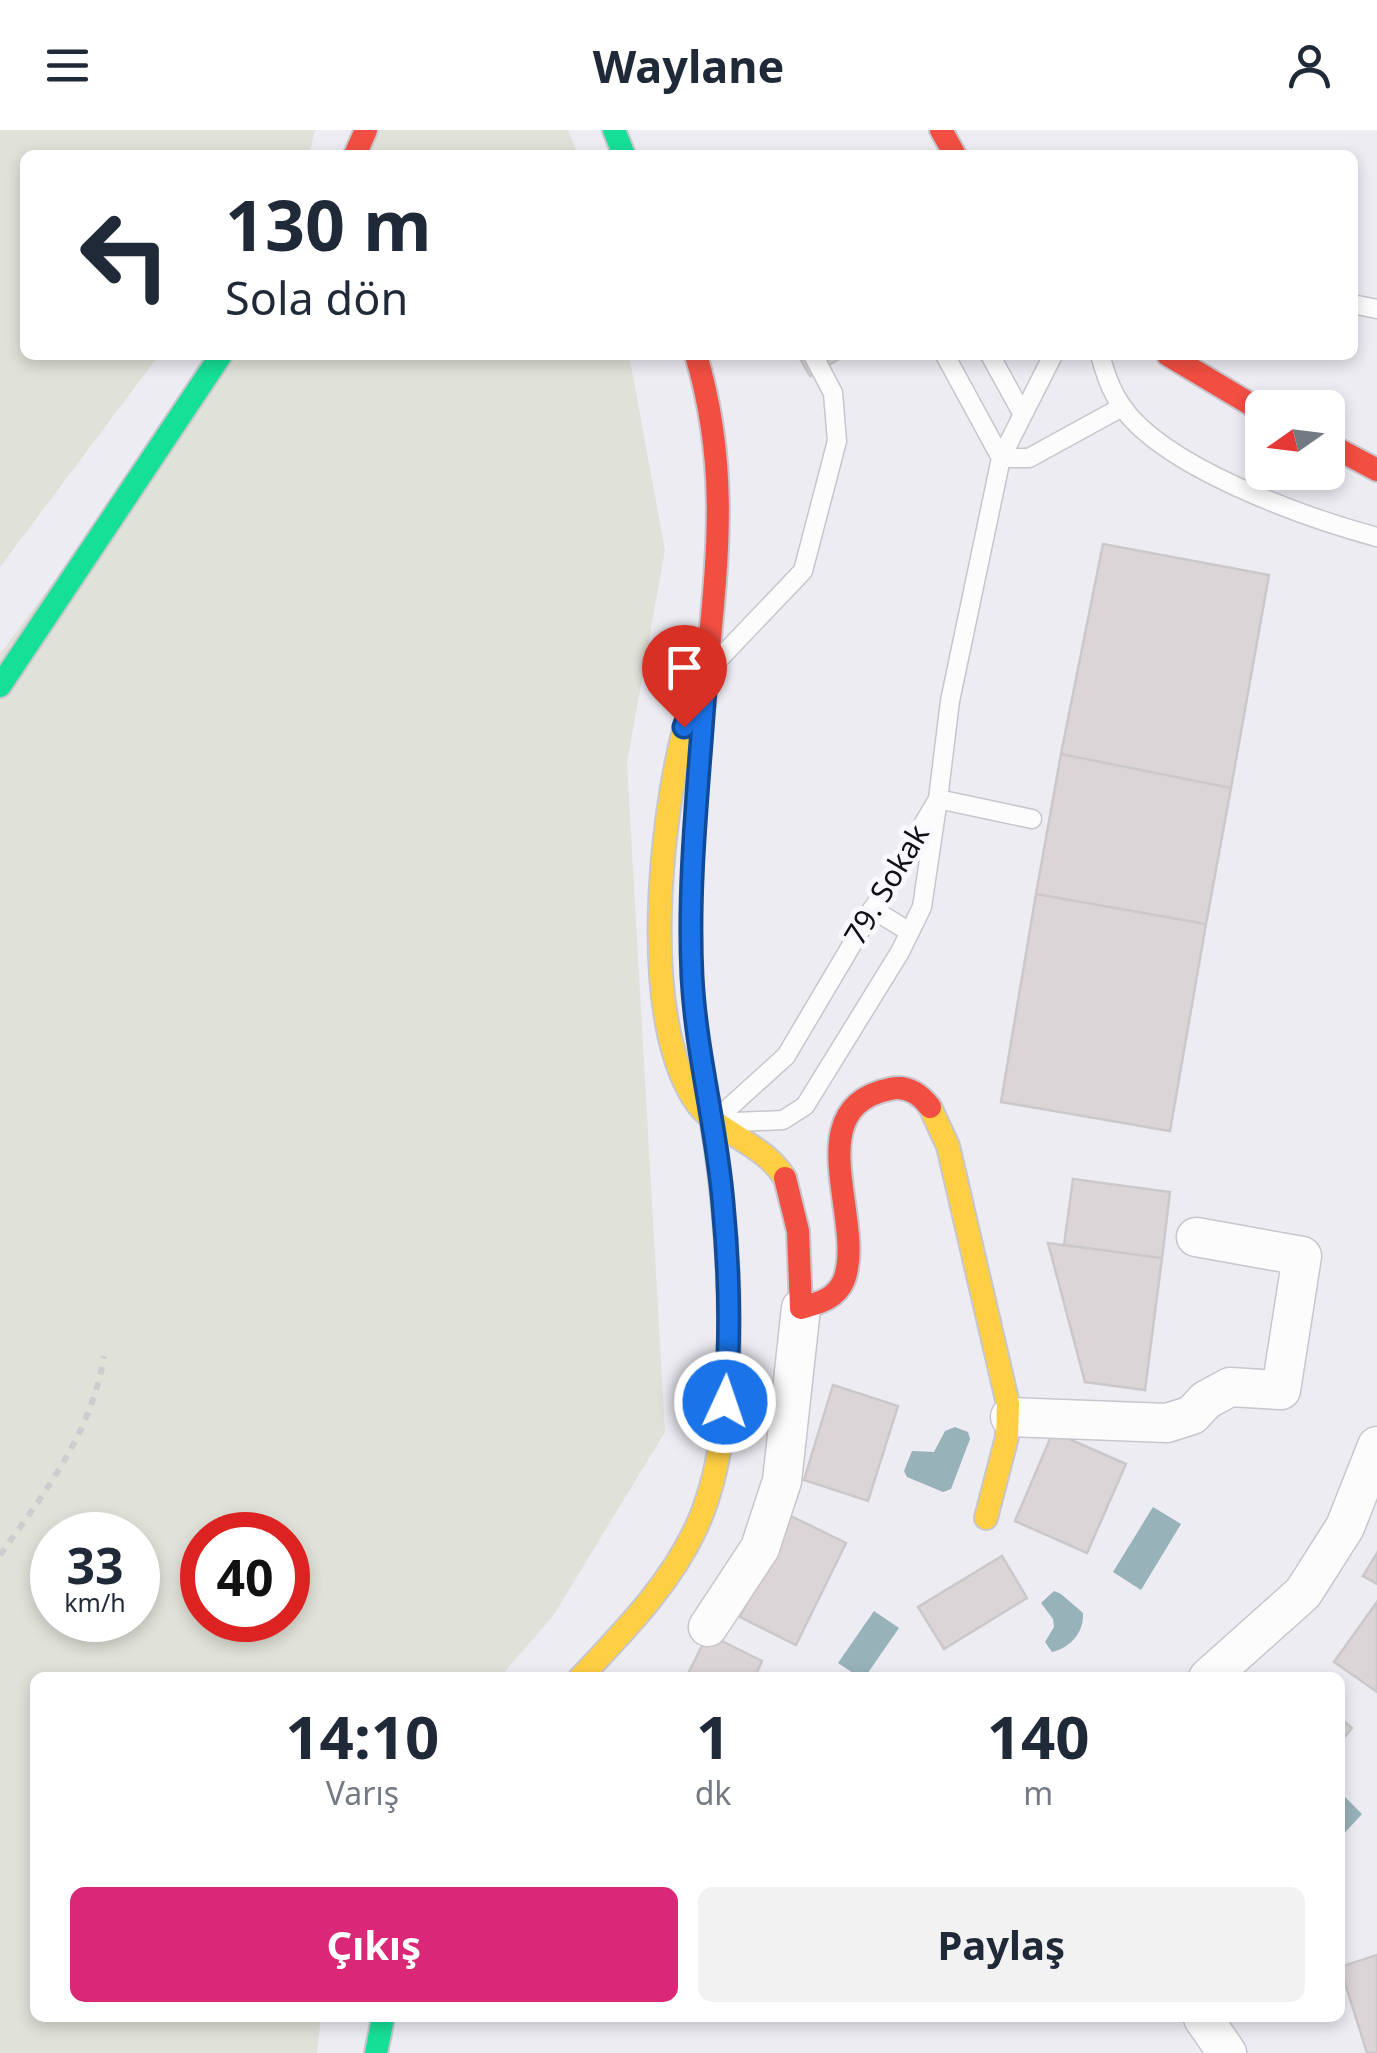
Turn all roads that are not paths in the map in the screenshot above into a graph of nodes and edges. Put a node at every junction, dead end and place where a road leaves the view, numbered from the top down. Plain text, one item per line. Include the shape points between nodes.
1 (217, 360) edge
2 (697, 360) edge
3 (816, 360) edge
4 (948, 360) edge
5 (993, 360) edge
6 (1050, 360) edge
7 (1101, 360) edge
8 (1176, 360) edge
9 (1245, 401) edge
10 (1122, 407) junction
11 (1022, 414) junction
12 (1345, 453) edge
13 (1002, 458) junction
14 (1377, 470) edge
15 (1377, 537) edge
16 (706, 672) junction
17 (0, 686) edge
18 (700, 770) dead end
19 (938, 799) junction
20 (1032, 819) dead end
21 (872, 909) junction
22 (910, 932) junction
23 (700, 1055) dead end
24 (712, 1123) junction
25 (1196, 1238) dead end
26 (801, 1308) junction
27 (1010, 1417) junction
28 (1377, 1446) edge
29 (986, 1518) dead end
30 (708, 1627) dead end
31 (586, 1672) edge
32 (1215, 1672) edge
33 (383, 2022) edge
34 (1206, 2022) edge
35 (376, 2053) edge
36 (1227, 2053) edge

1 - 17 street
2 - 16 street via 719,440 720,514
3 - 16 lane via 833,393 837,441 802,571
4 - 13 lane
5 - 11 lane
6 - 11 lane
7 - 10 lane
8 - 9 street
10 - 13 lane via 1030,458
10 - 15 lane via 1194,465 1330,524
11 - 13 lane
12 - 14 street
13 - 19 lane via 958,653
16 - 18 street
16 - 24 street via 684,727 668,810 662,962 677,1070
19 - 20 lane
19 - 21 lane, 79. Sokak
19 - 22 lane, 79. Sokak via 922,907
21 - 22 lane
21 - 24 lane, 79. Sokak via 786,1056
22 - 24 lane, 79. Sokak via 805,1106 782,1120
23 - 24 street
24 - 26 street via 772,1160 787,1179 795,1206
24 - 31 street via 724,1204 728,1372 719,1464 696,1529 640,1613
25 - 27 street via 1302,1256 1281,1390 1230,1387 1167,1423
26 - 27 street via 832,1300 847,1270 841,1128 852,1109 878,1093 915,1091 931,1106 944,1138
26 - 30 street via 782,1480 760,1548
27 - 29 street
28 - 32 street via 1346,1527 1303,1592
33 - 35 street
34 - 36 street

